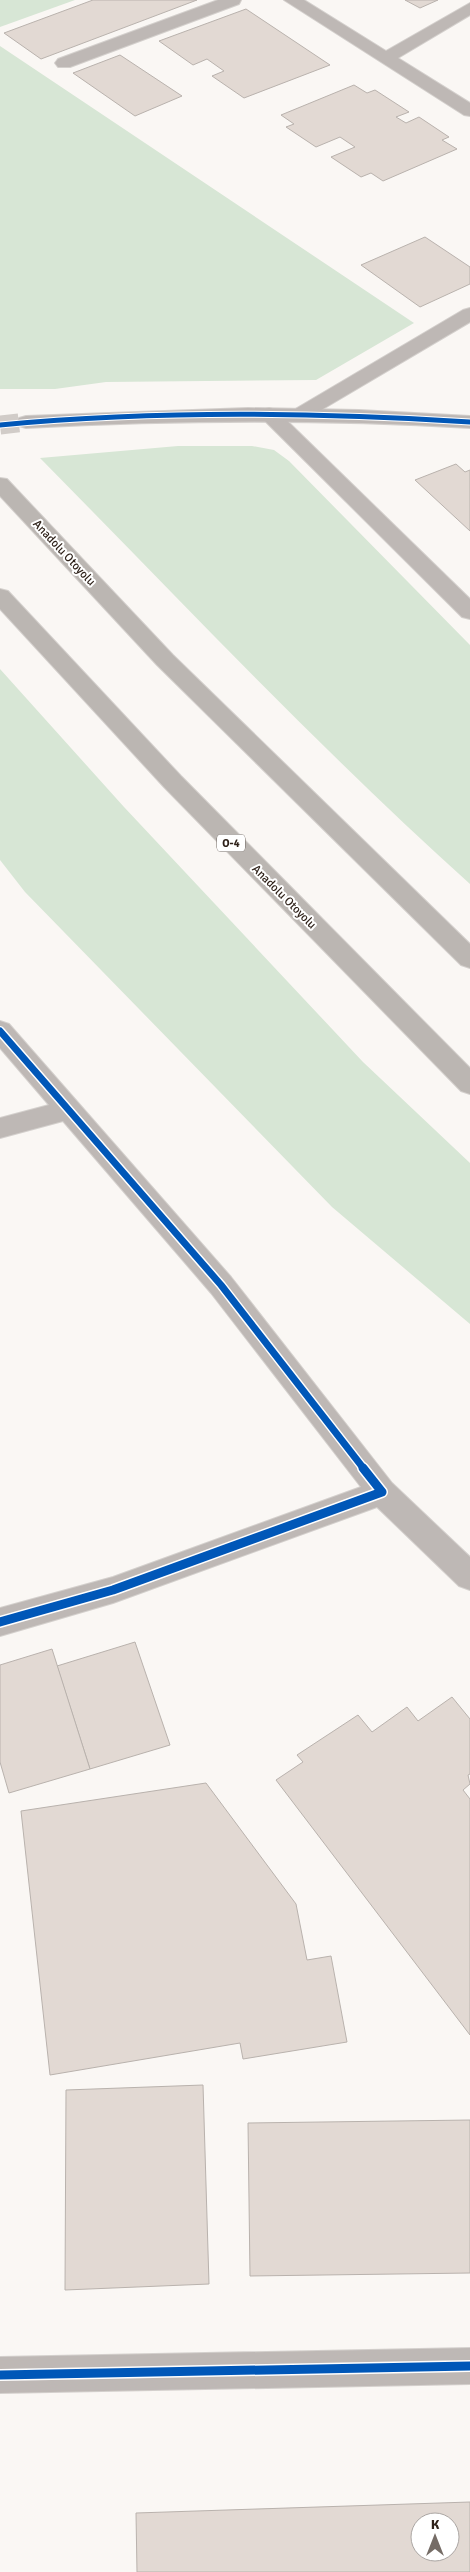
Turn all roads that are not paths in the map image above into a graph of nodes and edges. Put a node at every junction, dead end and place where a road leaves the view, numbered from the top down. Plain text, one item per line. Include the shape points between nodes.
1 (233, 0) edge
2 (292, 0) edge
3 (470, 8) edge
4 (386, 58) junction
5 (64, 63) dead end
6 (470, 111) edge
7 (470, 314) edge
8 (270, 414) junction
9 (299, 415) junction
10 (26, 422) tunnel mouth
11 (470, 422) edge
12 (0, 484) edge
13 (0, 596) edge
14 (470, 612) edge
15 (470, 959) edge
16 (0, 1031) edge
17 (470, 1084) edge
18 (68, 1110) junction
19 (0, 1128) edge
20 (382, 1492) junction
21 (470, 1577) edge
22 (0, 1622) edge
23 (470, 2366) edge
24 (0, 2376) edge

1 - 5 street
2 - 4 street
3 - 4 street
4 - 6 street
7 - 9 street
8 - 9 street
8 - 10 street
8 - 14 street
9 - 11 street
12 - 15 highway, Anadolu Otoyolu via 165,660
13 - 17 highway, Anadolu Otoyolu / O-4 via 82,688 225,837
16 - 18 street
18 - 19 street
18 - 20 street via 221,1285
20 - 21 street
20 - 22 street via 113,1590
23 - 24 street

